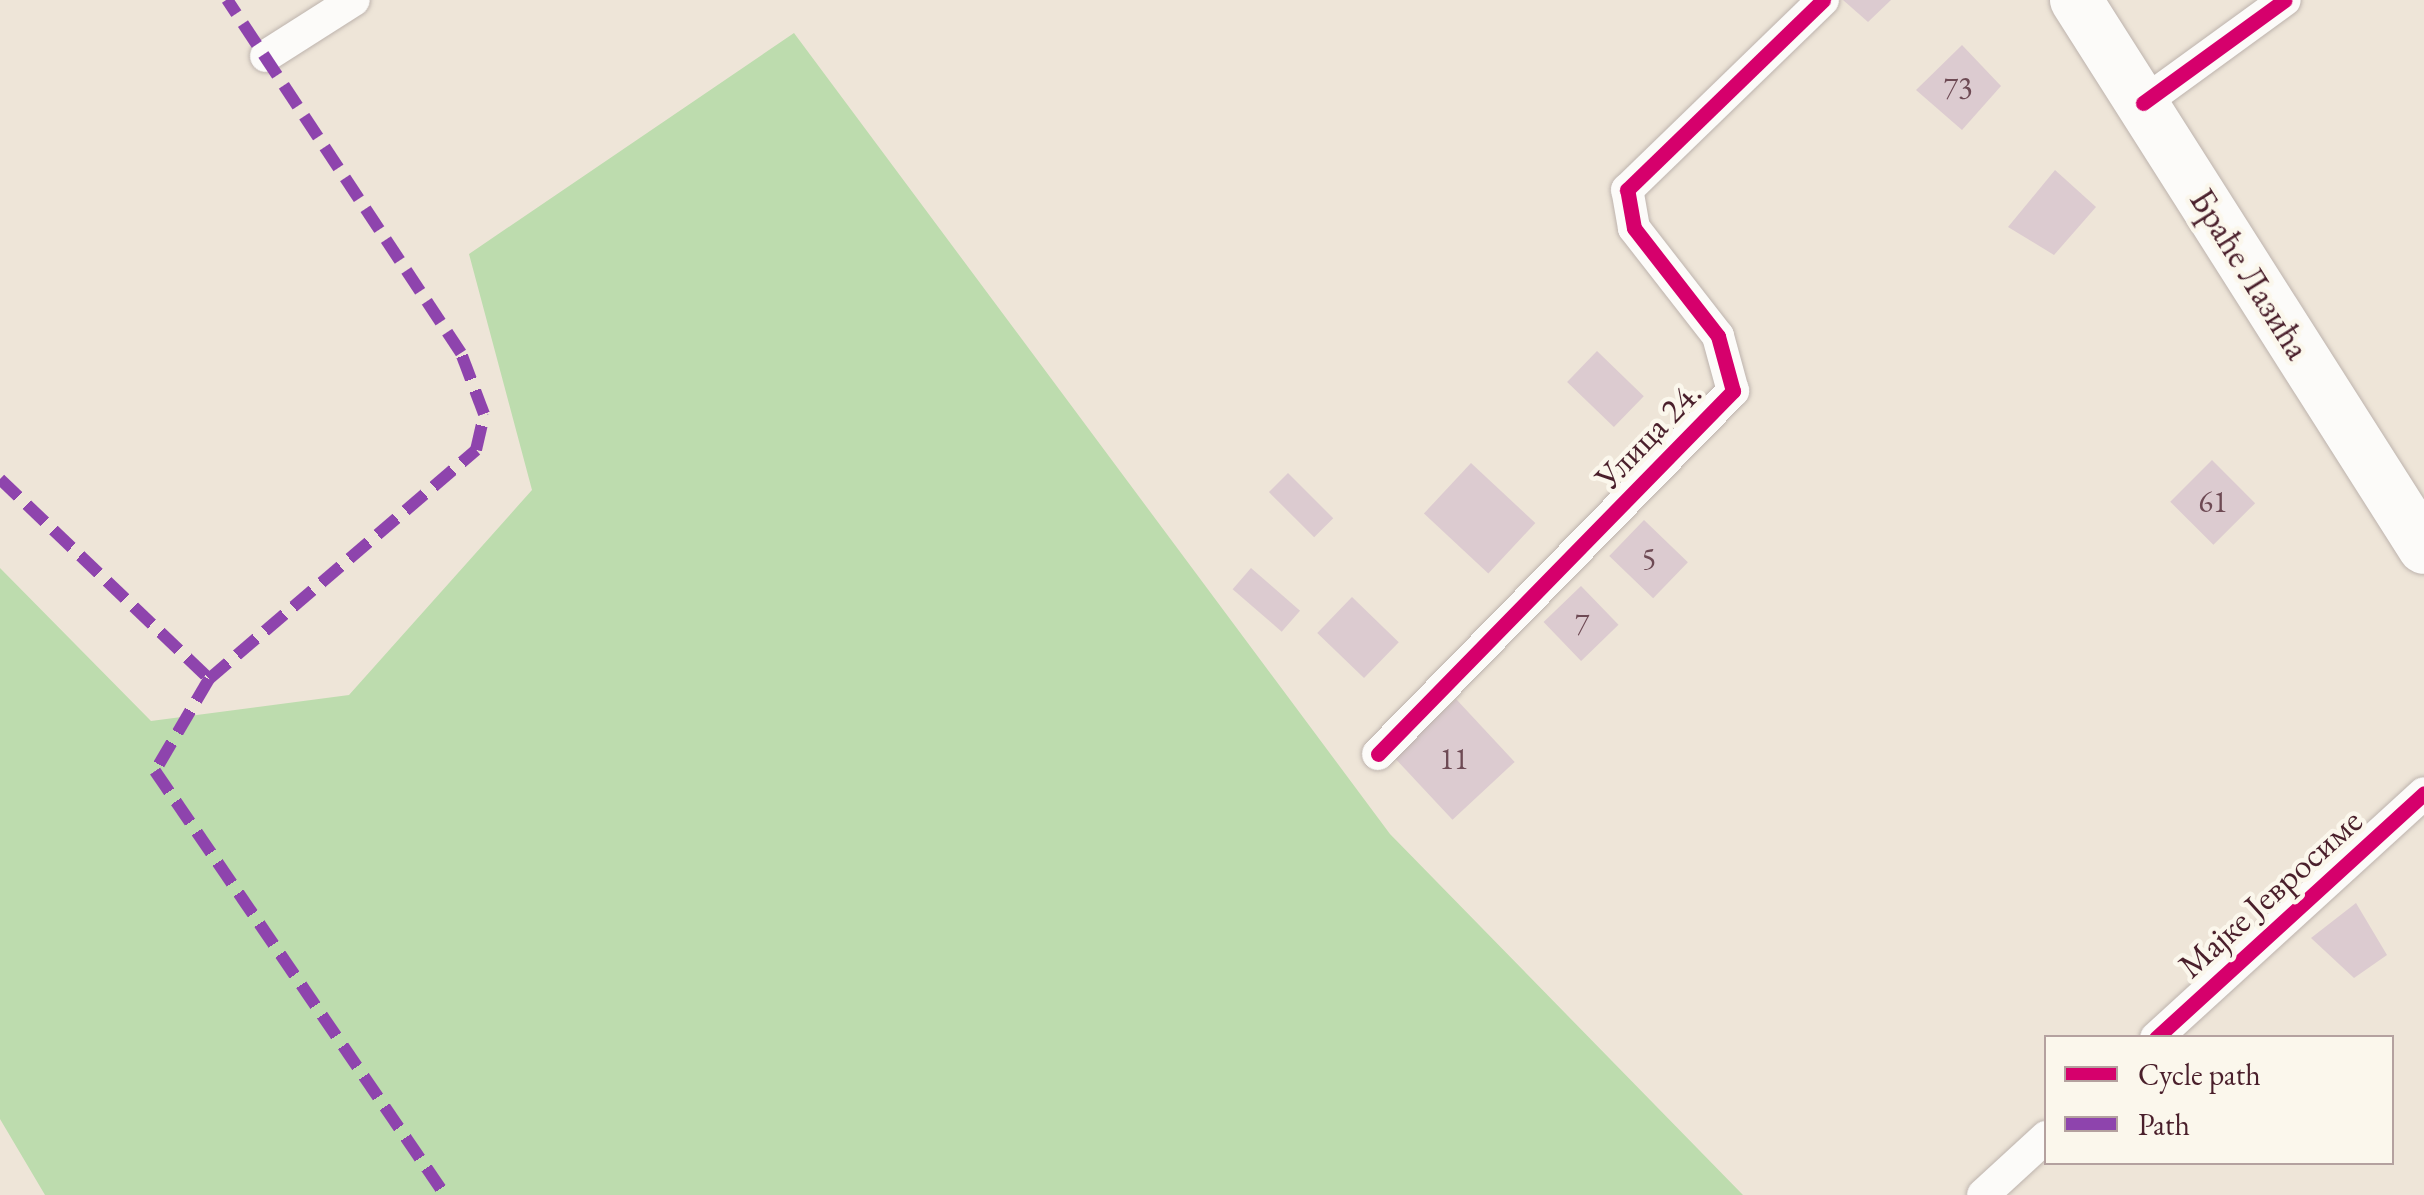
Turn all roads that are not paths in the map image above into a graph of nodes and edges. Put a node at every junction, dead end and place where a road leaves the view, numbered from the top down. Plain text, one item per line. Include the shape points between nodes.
1 (354, 0) edge
2 (1823, 0) edge
3 (2076, 0) edge
4 (2285, 0) edge
5 (266, 56) dead end
6 (2142, 103) junction
7 (2424, 548) edge
8 (1378, 754) dead end
9 (2424, 793) edge
10 (2159, 1035) edge
11 (2044, 1139) edge
12 (1983, 1195) edge

1 - 5 street
2 - 8 street, Улица 24. via 1627,190 1634,228 1718,336 1733,391
3 - 6 main road, Браће Лазића
4 - 6 street
6 - 7 main road, Браће Лазића
9 - 10 street, Мајке Јевросиме
11 - 12 street

